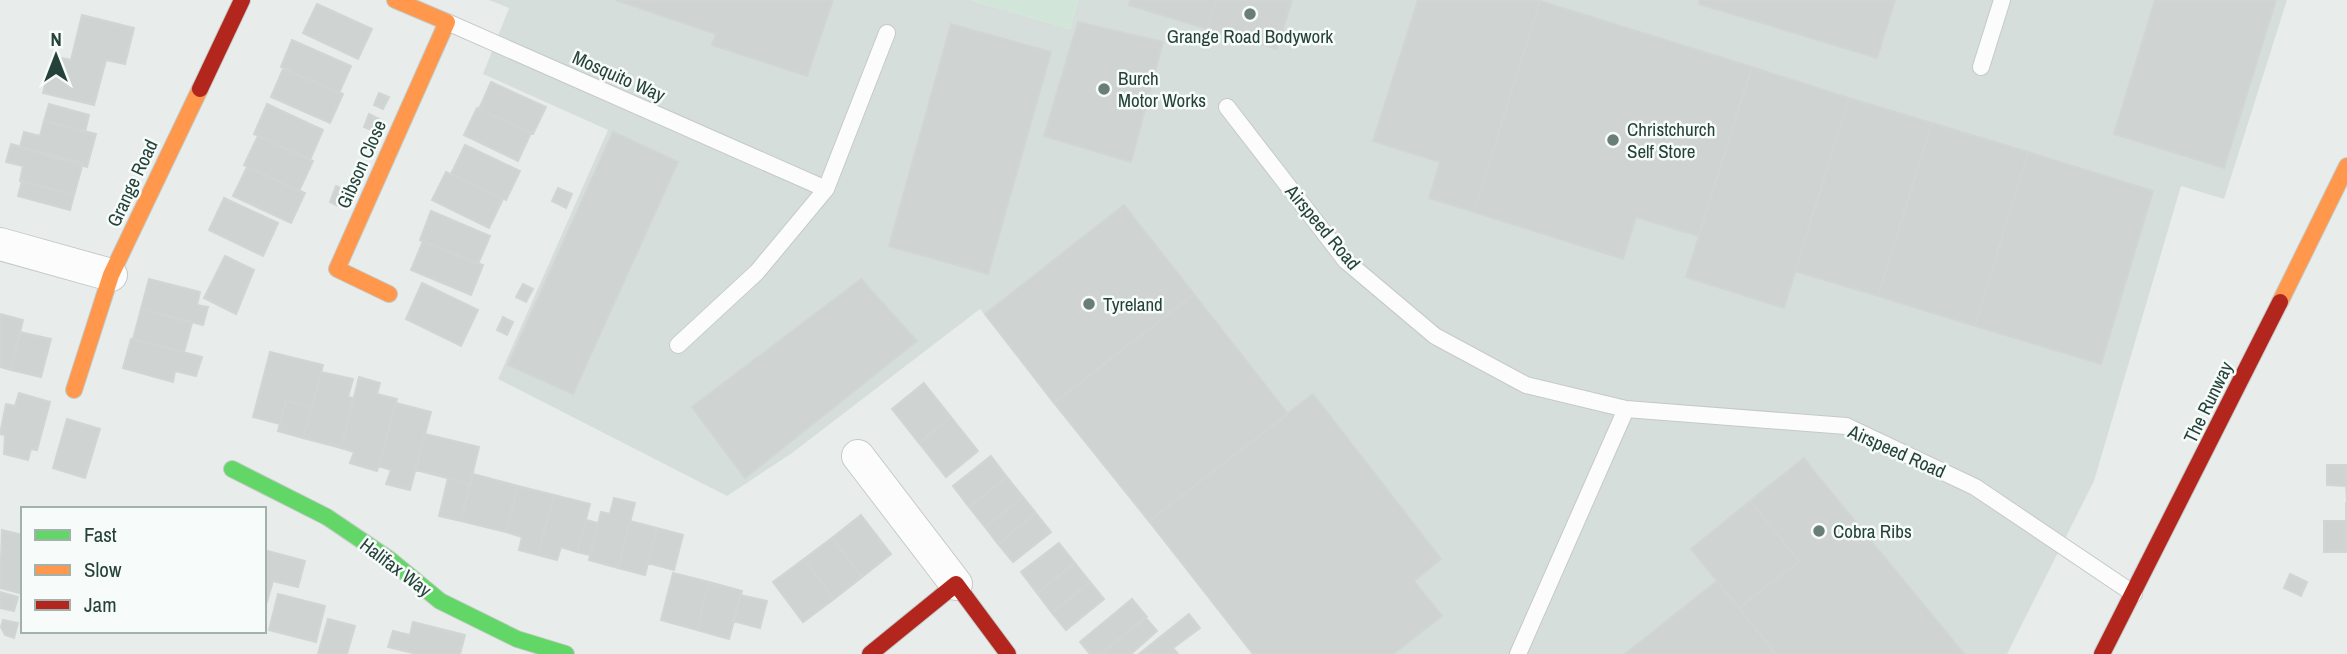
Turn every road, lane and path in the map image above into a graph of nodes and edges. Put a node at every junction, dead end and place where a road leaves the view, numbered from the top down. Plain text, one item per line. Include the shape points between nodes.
1 (242, 0) edge
2 (396, 0) edge
3 (2002, 0) edge
4 (447, 22) junction
5 (887, 33) dead end
6 (1982, 67) dead end
7 (1227, 107) dead end
8 (2347, 166) edge
9 (826, 189) junction
10 (0, 244) edge
11 (111, 275) junction
12 (389, 294) dead end
13 (678, 345) dead end
14 (74, 390) dead end
15 (1626, 409) junction
16 (858, 456) dead end
17 (232, 469) dead end
18 (956, 584) junction
19 (2134, 594) junction
20 (516, 647) edge
21 (566, 654) edge
22 (870, 654) edge
23 (1008, 654) edge
24 (1518, 654) edge
25 (2102, 654) edge

1 - 11 street, Grange Road
2 - 4 street, Mosquito Way
3 - 6 lane
4 - 9 lane, Mosquito Way
4 - 12 street, Gibson Close via 337,269
5 - 9 lane
7 - 15 lane, Airspeed Road via 1346,261 1434,336 1526,385
8 - 19 street, The Runway
9 - 13 lane via 757,272
10 - 11 street
11 - 14 street, Grange Road
15 - 19 lane, Airspeed Road via 1846,426 1975,487
15 - 24 lane
16 - 18 street
17 - 20 street, Halifax Way via 327,517 440,601
18 - 22 street
18 - 23 street
19 - 25 street, The Runway
20 - 21 street, Halifax Way

